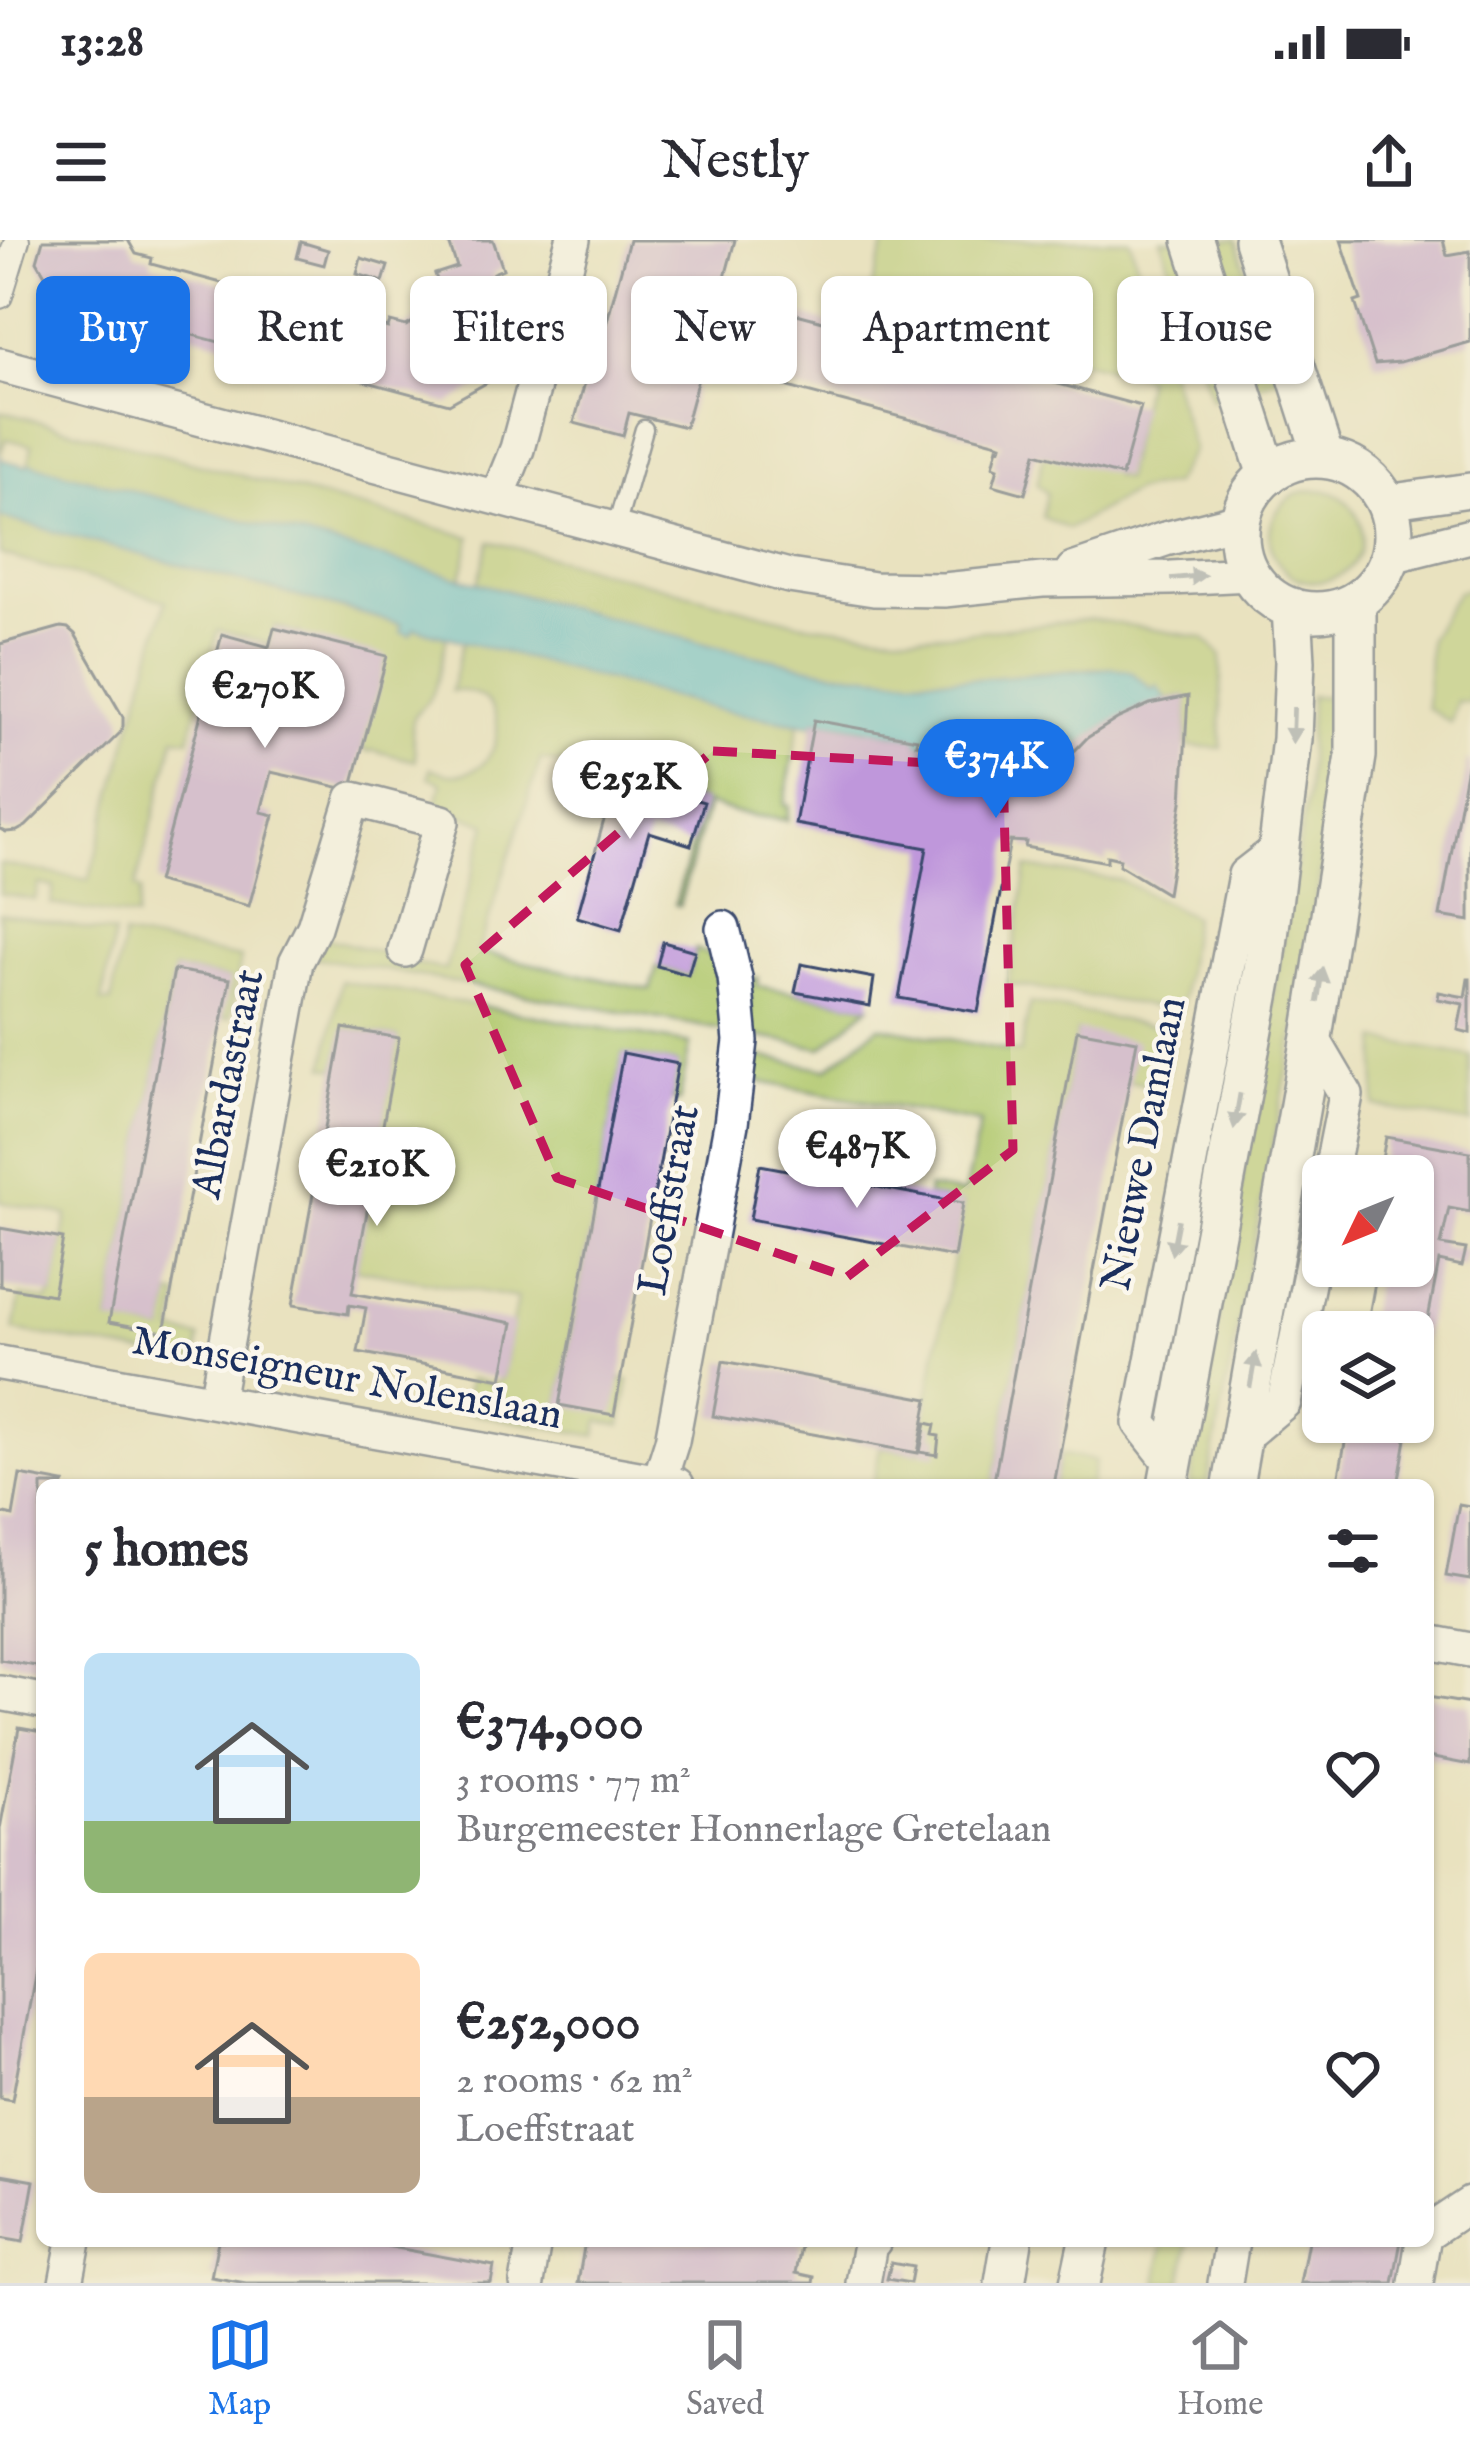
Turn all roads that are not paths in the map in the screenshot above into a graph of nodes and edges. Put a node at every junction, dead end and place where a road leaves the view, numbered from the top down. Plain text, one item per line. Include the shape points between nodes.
1 (17, 240) edge
2 (573, 240) edge
3 (1193, 240) edge
4 (1254, 240) edge
5 (0, 296) edge
6 (0, 365) edge
7 (644, 429) dead end
8 (1324, 458) junction
9 (1268, 475) junction
10 (1470, 490) edge
11 (497, 498) junction
12 (1386, 502) junction
13 (1240, 520) junction
14 (615, 531) junction
15 (1470, 536) edge
16 (1390, 556) junction
17 (1250, 574) junction
18 (1042, 580) junction
19 (1356, 601) junction
20 (1292, 608) junction
21 (723, 928) dead end
22 (405, 950) dead end
23 (1312, 1037) junction
24 (1334, 1155) edge
25 (1307, 1287) edge
26 (0, 1363) edge
27 (216, 1401) junction
28 (1241, 1438) junction
29 (1170, 1475) edge
30 (637, 1479) edge
31 (665, 1479) edge
32 (1234, 1479) edge
33 (1434, 1643) edge
34 (1470, 1650) edge
35 (0, 1693) edge
36 (36, 1700) edge
37 (1470, 2204) edge
38 (1434, 2228) edge
39 (73, 2247) edge
40 (533, 2247) edge
41 (869, 2247) edge
42 (1011, 2247) edge
43 (1088, 2247) edge
44 (1231, 2247) edge
45 (1422, 2247) edge
46 (66, 2283) edge
47 (526, 2283) edge
48 (863, 2283) edge
49 (1005, 2283) edge
50 (1080, 2283) edge
51 (1225, 2283) edge
52 (1416, 2283) edge

1 - 5 street
2 - 11 street
3 - 9 street
4 - 8 street
6 - 11 street
7 - 14 lane
8 - 9 street
8 - 12 street via 1360,472
9 - 13 street
10 - 12 street
11 - 14 street
12 - 16 street
13 - 17 street
13 - 18 street
14 - 18 street via 874,589
15 - 16 street
16 - 19 street
18 -> 17 street
17 - 20 street
19 - 20 street via 1336,610
23 -> 19 street via 1355,756
20 -> 29 street, Nieuwe Damlaan via 1292,739 1264,970
21 - 31 street, Loeffstraat via 741,1041
22 - 27 street, Albardastraat via 442,822 353,799 296,962
23 - 24 street via 1346,1095
28 -> 23 street
25 - 28 street via 1284,1402
26 - 27 street, Monseigneur Nolenslaan
27 - 30 street, Monseigneur Nolenslaan
28 - 32 street
33 - 34 street
35 - 36 street
37 - 38 street
39 - 46 street
40 - 47 street
41 - 48 street
42 - 49 street
43 - 50 street
44 - 51 street
45 - 52 street

